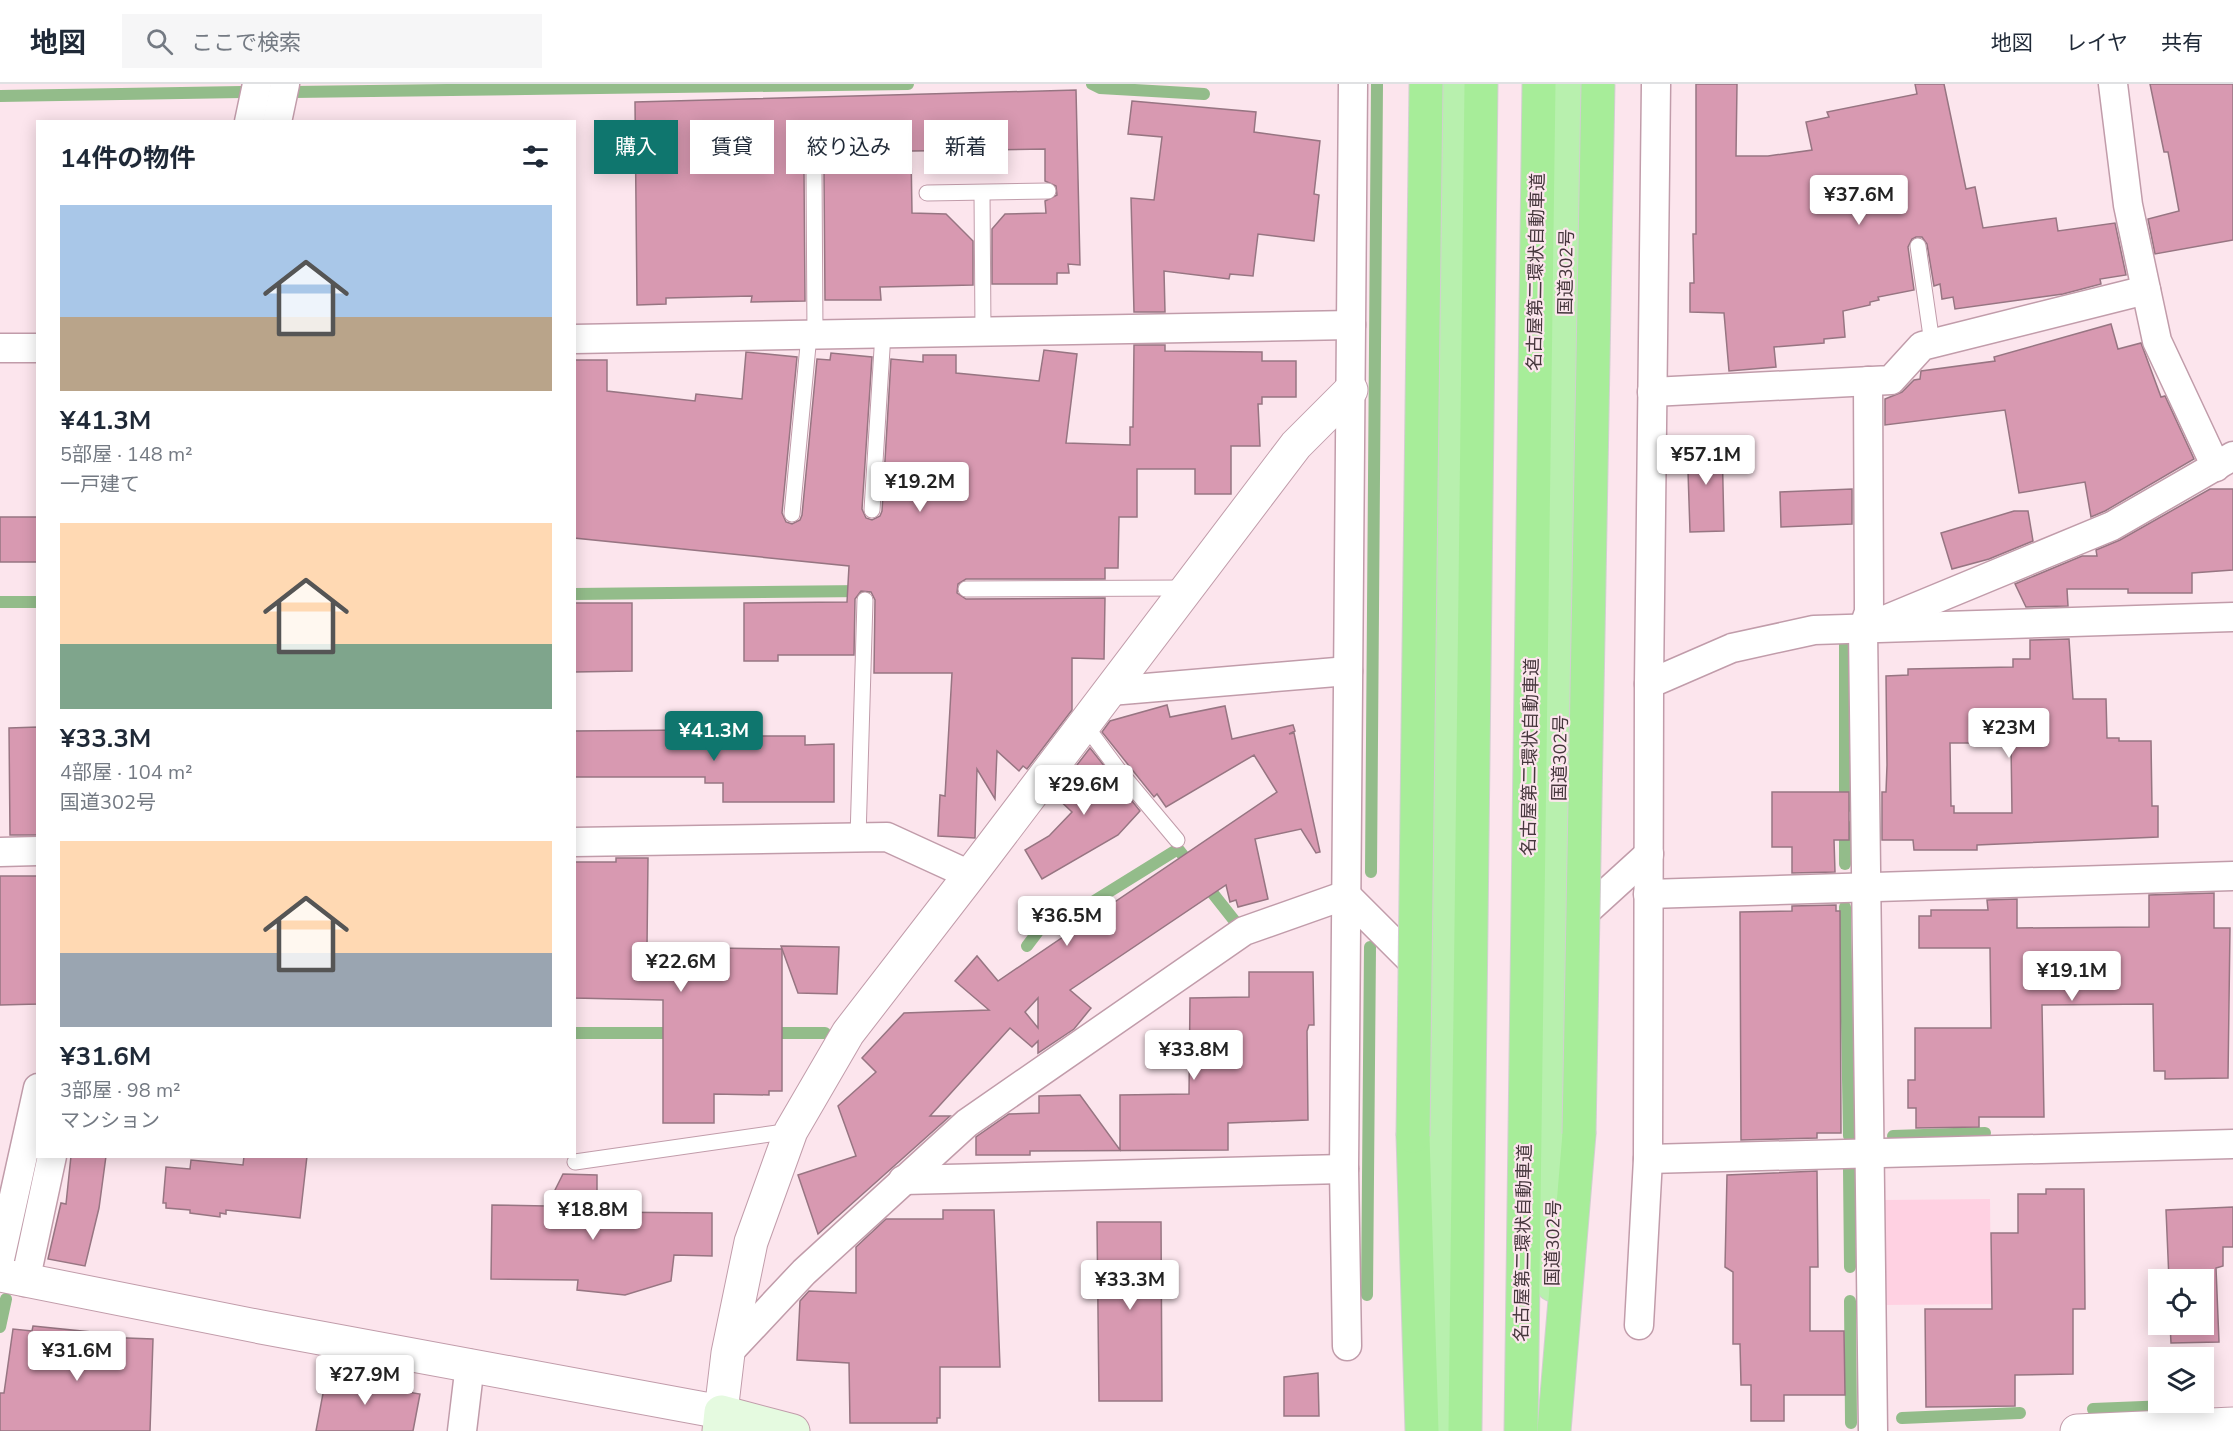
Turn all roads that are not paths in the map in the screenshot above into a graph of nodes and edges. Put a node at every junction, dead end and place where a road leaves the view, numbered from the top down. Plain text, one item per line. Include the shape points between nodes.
1 (257, 84) edge
2 (285, 84) edge
3 (1353, 84) edge
4 (1426, 84) edge
5 (1449, 84) edge
6 (1481, 84) edge
7 (1539, 84) edge
8 (1568, 84) edge
9 (1598, 84) edge
10 (1656, 84) edge
11 (2113, 84) edge
12 (249, 120) edge
13 (277, 120) edge
14 (814, 174) edge
15 (1048, 191) dead end
16 (927, 193) dead end
17 (982, 193) junction
18 (1918, 246) dead end
19 (2146, 290) junction
20 (1351, 325) junction
21 (983, 332) junction
22 (883, 333) junction
23 (812, 334) junction
24 (576, 339) edge
25 (1932, 343) junction
26 (0, 348) edge
27 (36, 348) edge
28 (1868, 381) junction
29 (1351, 390) junction
30 (1652, 392) junction
31 (2225, 461) edge
32 (872, 510) dead end
33 (792, 514) dead end
34 (1188, 588) junction
35 (966, 589) dead end
36 (865, 600) dead end
37 (2233, 617) edge
38 (1863, 629) junction
39 (1348, 671) junction
40 (1649, 684) junction
41 (1110, 691) junction
42 (1084, 725) junction
43 (858, 838) junction
44 (1177, 840) dead end
45 (576, 842) edge
46 (36, 851) edge
47 (0, 852) edge
48 (1649, 854) junction
49 (970, 875) junction
50 (2233, 876) edge
51 (1866, 887) junction
52 (1648, 894) junction
53 (1346, 895) junction
54 (1558, 937) junction
55 (1438, 986) junction
56 (36, 1097) edge
57 (791, 1131) junction
58 (2233, 1144) edge
59 (1870, 1153) junction
60 (51, 1158) edge
61 (1648, 1159) junction
62 (575, 1162) dead end
63 (1344, 1169) junction
64 (903, 1180) junction
65 (0, 1259) edge
66 (12, 1278) edge
67 (1639, 1325) dead end
68 (1347, 1346) dead end
69 (728, 1353) junction
70 (470, 1364) junction
71 (720, 1421) edge
72 (2233, 1424) edge
73 (462, 1431) edge
74 (792, 1431) edge
75 (1422, 1431) edge
76 (1441, 1431) edge
77 (1465, 1431) edge
78 (1521, 1431) edge
79 (1552, 1431) edge
80 (1873, 1431) edge
81 (2077, 1431) edge

1 - 12 street
2 - 13 street
3 - 20 street
4 - 75 highway, bridge via 1413,1136
5 - 55 highway
6 - 77 highway
7 - 78 highway, 名古屋第二環状自動車道
8 - 54 highway, 国道302号
9 - 79 highway, bridge via 1580,1134
10 - 30 street
11 - 19 street via 2128,205
14 - 23 lane
15 - 17 lane
16 - 17 lane
17 - 21 lane
18 - 25 lane
19 - 25 street
19 - 31 street via 2157,341
20 - 21 street
20 - 29 street
21 - 22 street
22 - 23 street
22 - 32 lane
23 - 24 street
23 - 33 lane
25 - 28 street via 1922,346 1892,380
26 - 27 street
28 - 30 street
28 - 38 street via 1869,612
29 - 34 street via 1296,445
29 - 39 street
30 - 40 street
31 - 38 street via 2112,526
34 - 35 lane
34 - 41 street
36 - 43 lane
37 - 38 street
38 - 40 street via 1814,630 1732,648
38 - 51 street
39 - 41 street
39 - 53 street
40 - 48 street
41 - 42 street
42 - 44 lane
42 - 49 street
43 - 45 street
43 - 49 street via 887,837
46 - 47 street
48 - 52 street
48 - 54 street
49 - 57 street via 848,1033
50 - 51 street
51 - 52 street
51 - 59 street
52 - 61 street
53 - 55 street
53 - 63 street
53 - 64 street via 1244,931 967,1123
54 - 79 highway, 国道302号
55 - 76 highway
56 - 65 street
57 - 62 lane
57 - 69 street via 751,1242
58 - 59 street
59 - 61 street
59 - 80 street
60 - 66 street
61 - 67 street
63 - 64 street
63 - 68 street
64 - 69 street via 804,1272
66 - 70 street
69 - 71 street
70 - 71 street
70 - 73 street
71 - 74 main road
72 - 81 street

